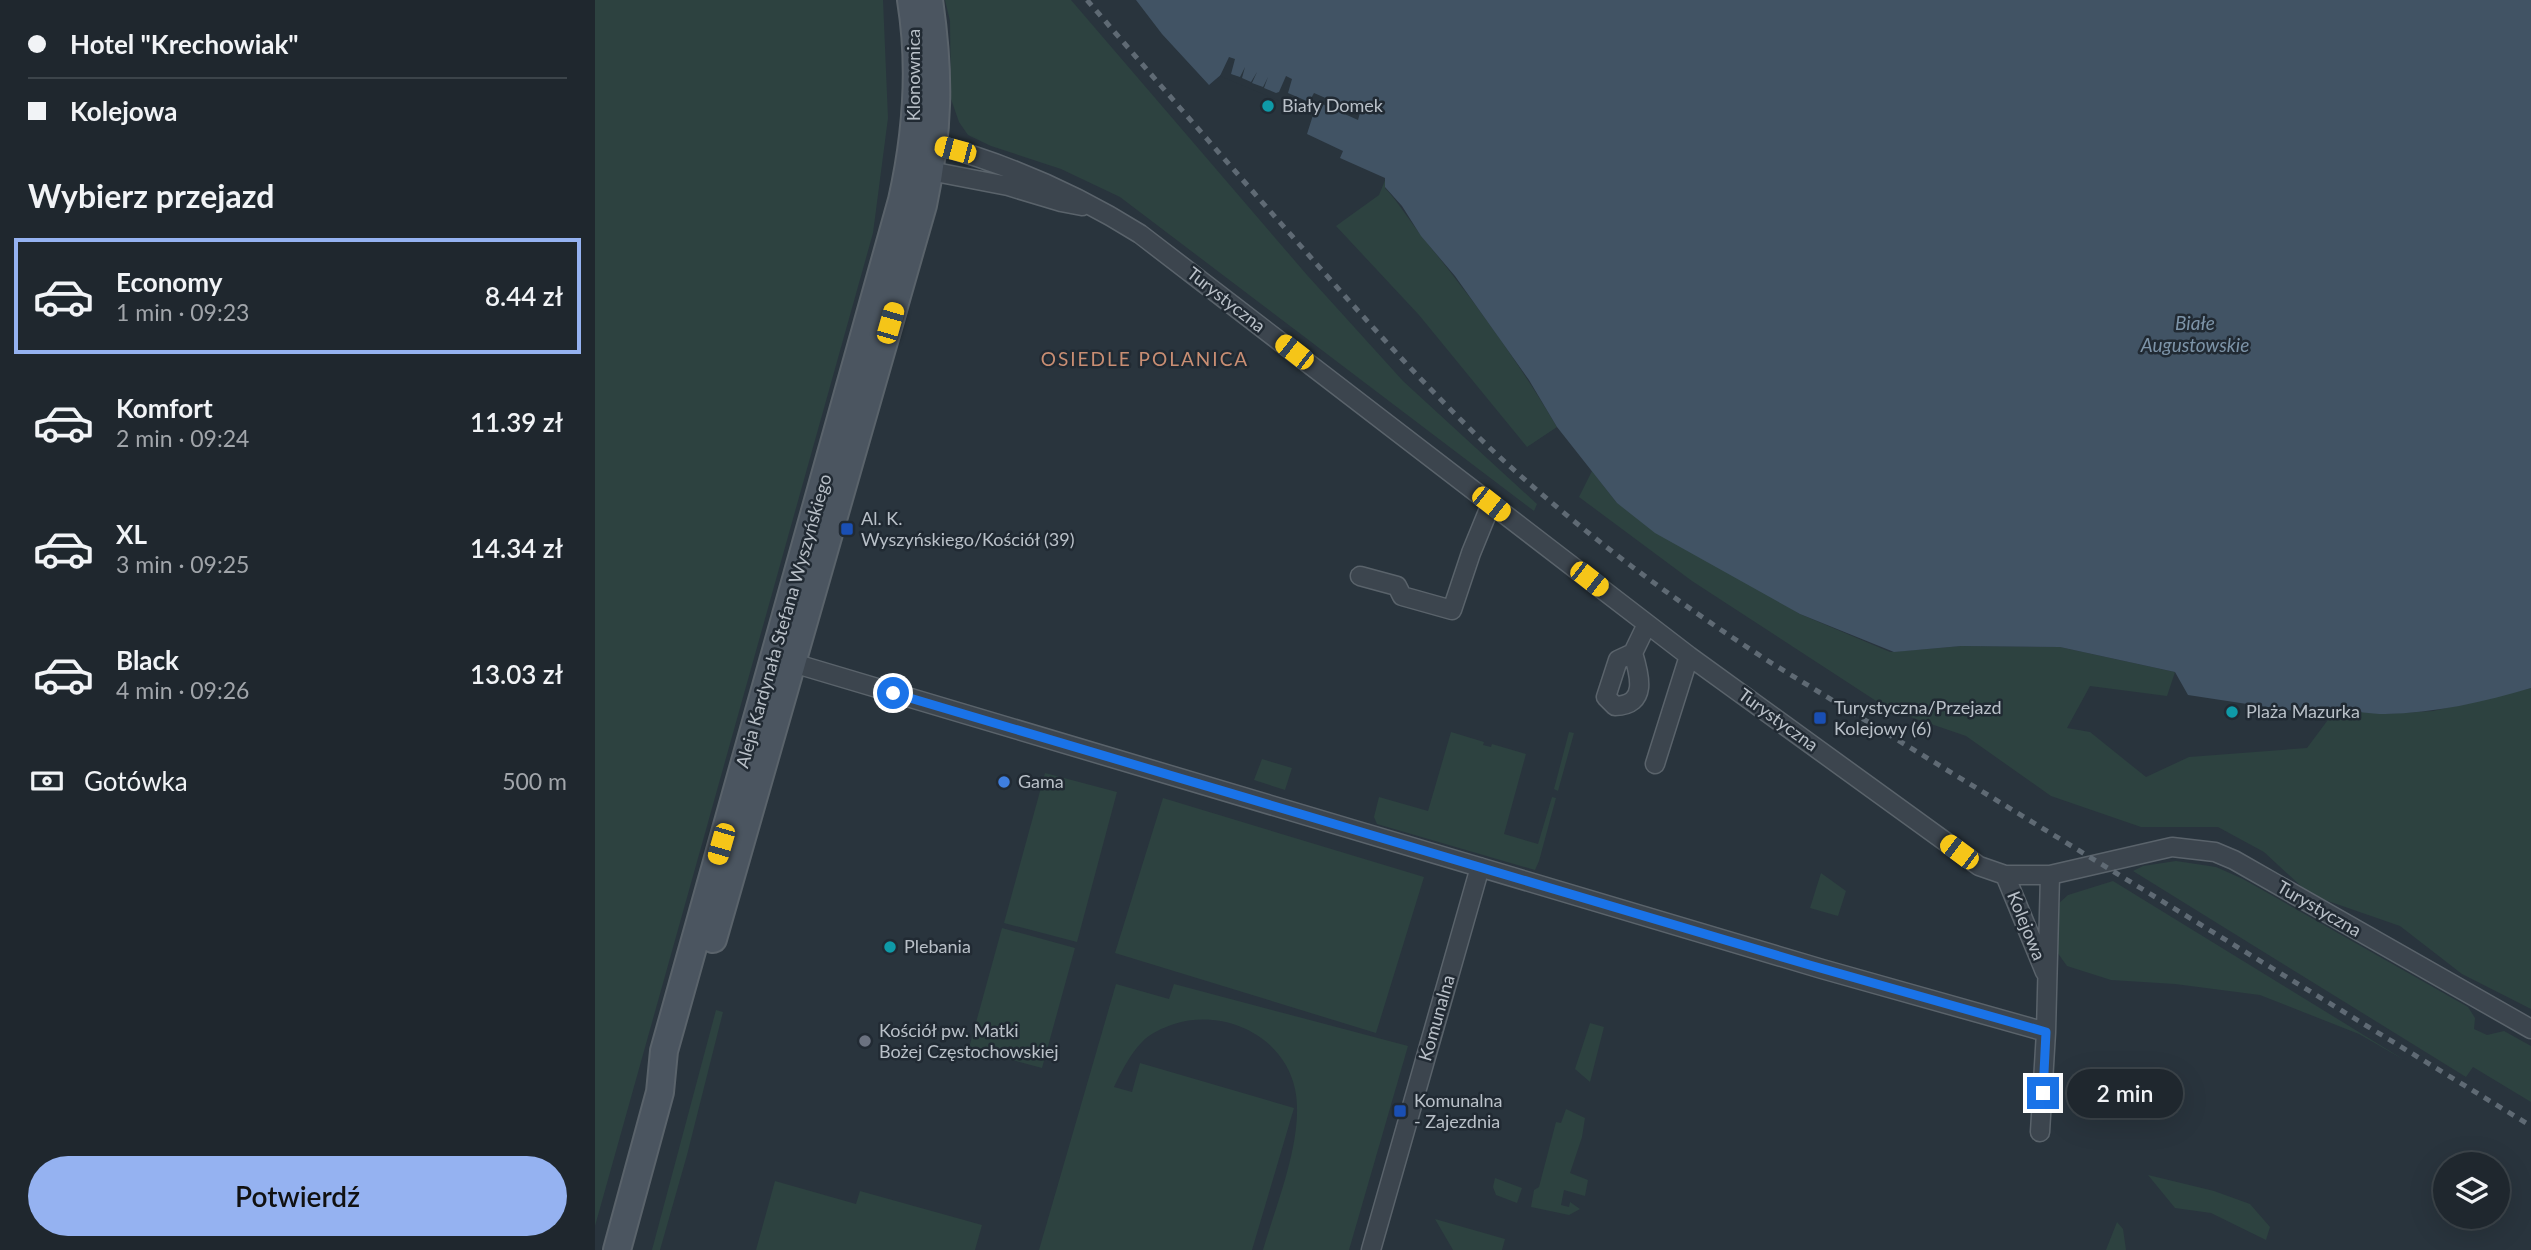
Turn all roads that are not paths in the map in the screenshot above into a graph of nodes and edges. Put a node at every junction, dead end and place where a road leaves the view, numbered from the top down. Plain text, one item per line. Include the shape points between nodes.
1 (911, 0) edge
2 (929, 0) edge
3 (924, 147) junction
4 (930, 171) junction
5 (1096, 208) junction
6 (866, 367) junction
7 (1491, 504) junction
8 (1360, 576) dead end
9 (1647, 624) junction
10 (1633, 653) dead end
11 (1689, 656) junction
12 (784, 660) junction
13 (1655, 764) dead end
14 (1480, 867) junction
15 (2005, 874) junction
16 (2050, 875) junction
17 (2047, 977) junction
18 (2531, 1029) edge
19 (2046, 1032) junction
20 (2040, 1132) dead end
21 (617, 1250) edge
22 (1371, 1250) edge

1 - 3 main road, Klonownica
2 - 3 main road, Klonownica via 938,92
3 - 4 main road
3 - 5 street, Turystyczna via 976,156 1063,189
3 - 6 main road, Aleja Kardynała Stefana Wyszyńskiego via 897,222
4 - 5 street, Turystyczna
4 - 6 main road, Aleja Kardynała Stefana Wyszyńskiego via 923,205
5 - 7 street, Turystyczna via 1140,234
6 - 12 main road, Aleja Kardynała Stefana Wyszyńskiego
7 - 8 street via 1452,610 1402,596 1397,586
7 - 9 street, Turystyczna
9 - 10 street
9 - 11 street, Turystyczna
11 - 13 street
11 - 15 street, Turystyczna via 1979,866
12 - 14 street
12 - 21 main road, Aleja Kardynała Stefana Wyszyńskiego via 687,997 679,1055 660,1092
14 - 19 street
14 - 22 street, Komunalna
15 - 16 street, Turystyczna
15 - 17 street, Kolejowa
16 - 17 street, Kolejowa
16 - 18 street, Turystyczna via 2172,847 2215,852
17 - 19 street, Kolejowa
19 - 20 street, Kolejowa

